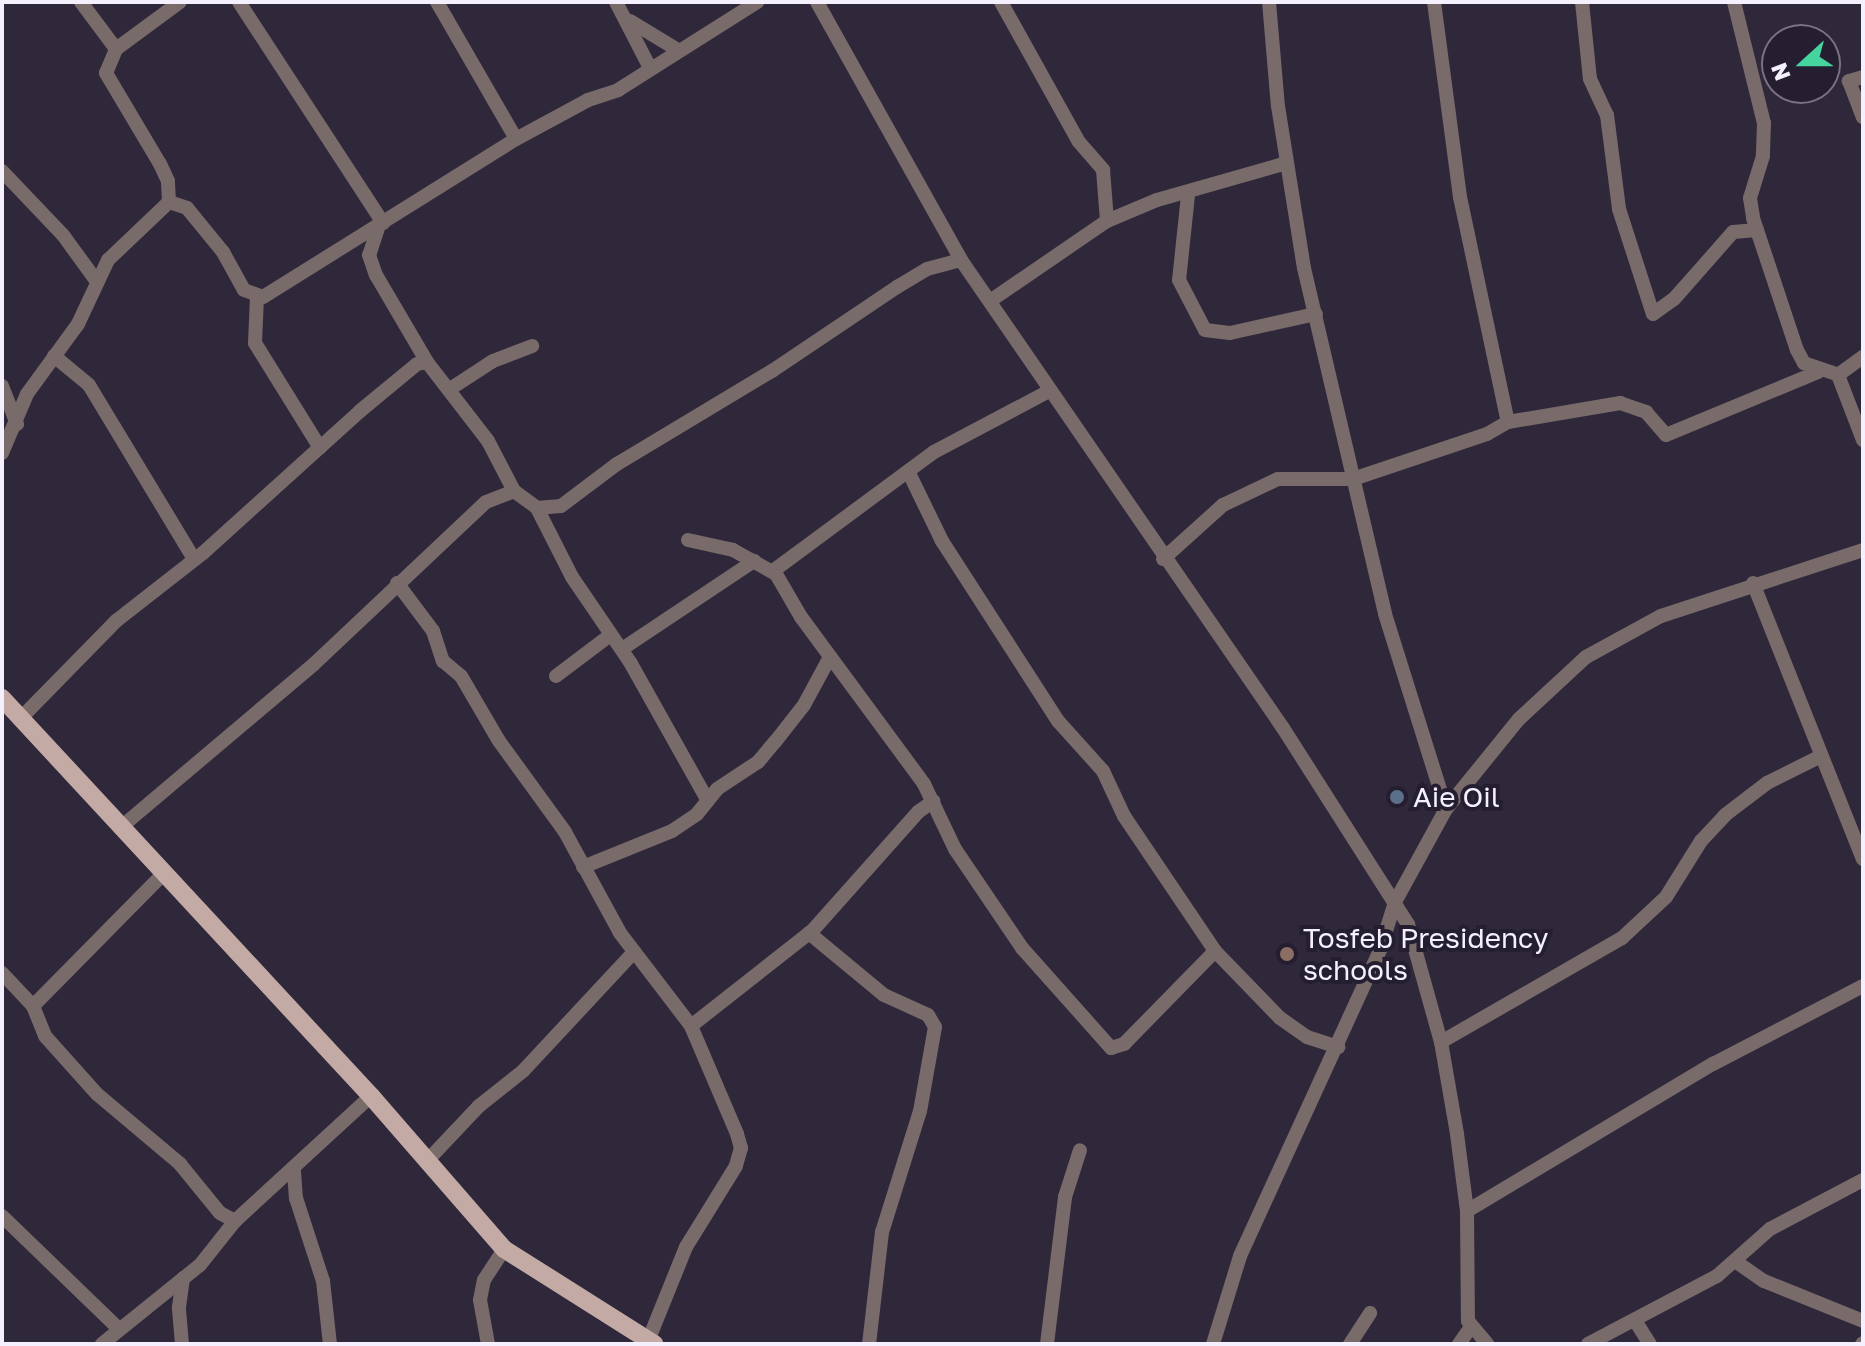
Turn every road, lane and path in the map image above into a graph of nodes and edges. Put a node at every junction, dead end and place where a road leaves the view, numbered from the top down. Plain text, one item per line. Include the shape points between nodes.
1 (81, 2) edge
2 (180, 2) edge
3 (239, 2) edge
4 (437, 2) edge
5 (616, 2) edge
6 (757, 2) edge
7 (817, 2) edge
8 (1001, 2) edge
9 (1269, 2) edge
10 (1434, 2) edge
11 (1582, 2) edge
12 (1734, 2) edge
13 (630, 21) junction
14 (116, 49) junction
15 (676, 49) junction
16 (649, 66) junction
17 (1863, 77) edge
18 (1863, 117) edge
19 (516, 139) junction
20 (1287, 163) junction
21 (2, 171) edge
22 (1188, 195) junction
23 (169, 202) junction
24 (1107, 221) junction
25 (380, 226) junction
26 (1757, 230) junction
27 (354, 245) junction
28 (371, 249) junction
29 (961, 260) junction
30 (95, 279) junction
31 (257, 297) junction
32 (990, 301) junction
33 (1316, 314) junction
34 (532, 346) dead end
35 (54, 356) junction
36 (1863, 357) edge
37 (427, 362) junction
38 (1818, 372) junction
39 (1838, 375) junction
40 (2, 386) edge
41 (450, 389) junction
42 (1049, 391) junction
43 (1508, 422) junction
44 (18, 425) junction
45 (1863, 440) edge
46 (320, 448) junction
47 (2, 453) edge
48 (908, 471) junction
49 (1353, 479) junction
50 (514, 491) junction
51 (537, 508) junction
52 (688, 540) dead end
53 (1863, 550) edge
54 (194, 559) junction
55 (1163, 559) junction
56 (754, 561) junction
57 (773, 571) junction
58 (397, 583) junction
59 (1753, 583) junction
60 (609, 636) junction
61 (622, 649) junction
62 (830, 657) junction
63 (556, 676) dead end
64 (2, 698) edge
65 (21, 718) junction
66 (1821, 756) junction
67 (708, 801) junction
68 (934, 801) junction
69 (1446, 809) junction
70 (120, 828) junction
71 (1863, 859) edge
72 (583, 867) junction
73 (163, 874) junction
74 (1395, 902) junction
75 (809, 933) junction
76 (1215, 951) junction
77 (634, 952) junction
78 (2, 973) edge
79 (1863, 986) edge
80 (33, 1006) junction
81 (691, 1026) junction
82 (1441, 1042) junction
83 (1338, 1047) junction
84 (371, 1096) junction
85 (1080, 1150) dead end
86 (427, 1161) junction
87 (294, 1171) junction
88 (1863, 1180) edge
89 (1467, 1211) junction
90 (2, 1216) edge
91 (235, 1221) junction
92 (6, 1233) edge
93 (504, 1249) junction
94 (1735, 1261) junction
95 (183, 1278) junction
96 (1370, 1313) dead end
97 (1863, 1321) edge
98 (1636, 1322) junction
99 (1470, 1328) junction
100 (119, 1329) junction
101 (651, 1343) edge
102 (102, 1344) edge
103 (182, 1344) edge
104 (330, 1344) edge
105 (488, 1344) edge
106 (869, 1344) edge
107 (1047, 1344) edge
108 (1213, 1344) edge
109 (1350, 1344) edge
110 (1459, 1344) edge
111 (1487, 1344) edge
112 (1588, 1344) edge
113 (1650, 1344) edge

1 - 14 street
2 - 14 street
3 - 25 street
4 - 19 street
5 - 13 street
6 - 15 street
7 - 29 street
8 - 24 street via 1079,142 1103,170
9 - 20 street
10 - 43 street via 1460,197
11 - 26 street via 1590,79 1607,115 1619,209 1653,314 1674,299 1733,232
12 - 26 street via 1764,123 1763,156 1750,198
13 - 15 street
13 - 16 street
14 - 23 street via 106,65 108,81 160,164
15 - 16 street
16 - 19 street via 618,90 571,108
17 - 18 street via 1849,81
19 - 25 street
20 - 22 street
20 - 33 street
21 - 30 street via 63,235
22 - 24 street via 1157,200
22 - 33 street via 1179,280 1205,330 1230,333
23 - 30 street via 119,248
23 - 31 street via 197,218 244,290
24 - 32 street
25 - 27 street
25 - 28 street
26 - 38 street via 1797,350
27 - 28 street
27 - 31 street via 273,293
28 - 37 street via 376,275
29 - 32 street
29 - 51 street via 927,269 897,287 772,371 617,464 561,506
30 - 35 street via 90,303
31 - 46 street via 255,343
32 - 42 street
33 - 49 street
34 - 41 street via 493,361
35 - 44 street via 27,394
35 - 54 street via 89,385
36 - 39 street
37 - 41 street
37 - 46 street via 417,364
38 - 39 street
38 - 43 street via 1666,435 1646,412 1620,403
39 - 45 street
40 - 44 street
41 - 50 street via 488,441
42 - 48 street
42 - 55 street
43 - 49 street
44 - 47 street
46 - 54 street
48 - 57 street
48 - 76 street via 942,541 1058,721 1103,771 1124,816
49 - 55 street via 1278,479 1251,488
49 - 69 street via 1385,614
50 - 51 street
50 - 58 street via 486,502
51 - 60 street
52 - 56 street via 733,550
53 - 59 street
54 - 65 street via 116,621
55 - 74 street via 1283,728
56 - 57 street
56 - 61 street
57 - 62 street
58 - 70 street via 252,719
58 - 72 street via 433,631 443,661 461,676
59 - 66 street
59 - 69 street via 1661,616 1586,657 1519,719
60 - 61 street
60 - 63 street
61 - 67 street
62 - 67 street via 804,705 775,742
62 - 68 street
64 - 65 main road
65 - 70 main road
66 - 71 street
66 - 82 street via 1767,783 1725,815 1701,841 1666,897 1622,938
67 - 72 street via 672,831
68 - 75 street via 918,812
68 - 76 street via 955,849 1022,948 1111,1048 1124,1044
69 - 74 street
70 - 73 main road
72 - 77 street
73 - 80 street
73 - 84 main road
74 - 82 street via 1416,945
74 - 83 street
75 - 81 street
75 - 106 street via 884,995 928,1015 935,1027 920,1111 882,1232
76 - 83 street via 1280,1018 1307,1037
77 - 81 street
77 - 86 street via 523,1071 479,1106
78 - 80 street
79 - 89 street via 1713,1064
80 - 91 street via 45,1036 97,1094 180,1164 213,1207
81 - 101 street via 741,1148 726,1188 705,1215 664,1291
82 - 89 street
83 - 108 street via 1240,1256
84 - 86 main road
84 - 87 street
85 - 107 street via 1065,1197
86 - 93 main road
87 - 91 street
87 - 104 street via 296,1198 323,1281
88 - 94 street via 1770,1229
89 - 99 street
90 - 92 street
91 - 95 street
92 - 100 street
93 - 101 main road
93 - 105 street via 484,1280 480,1300
94 - 97 street via 1764,1281
94 - 98 street
95 - 100 street
95 - 103 street
96 - 109 street
98 - 112 street
98 - 113 street
99 - 110 street
99 - 111 street
100 - 102 street

